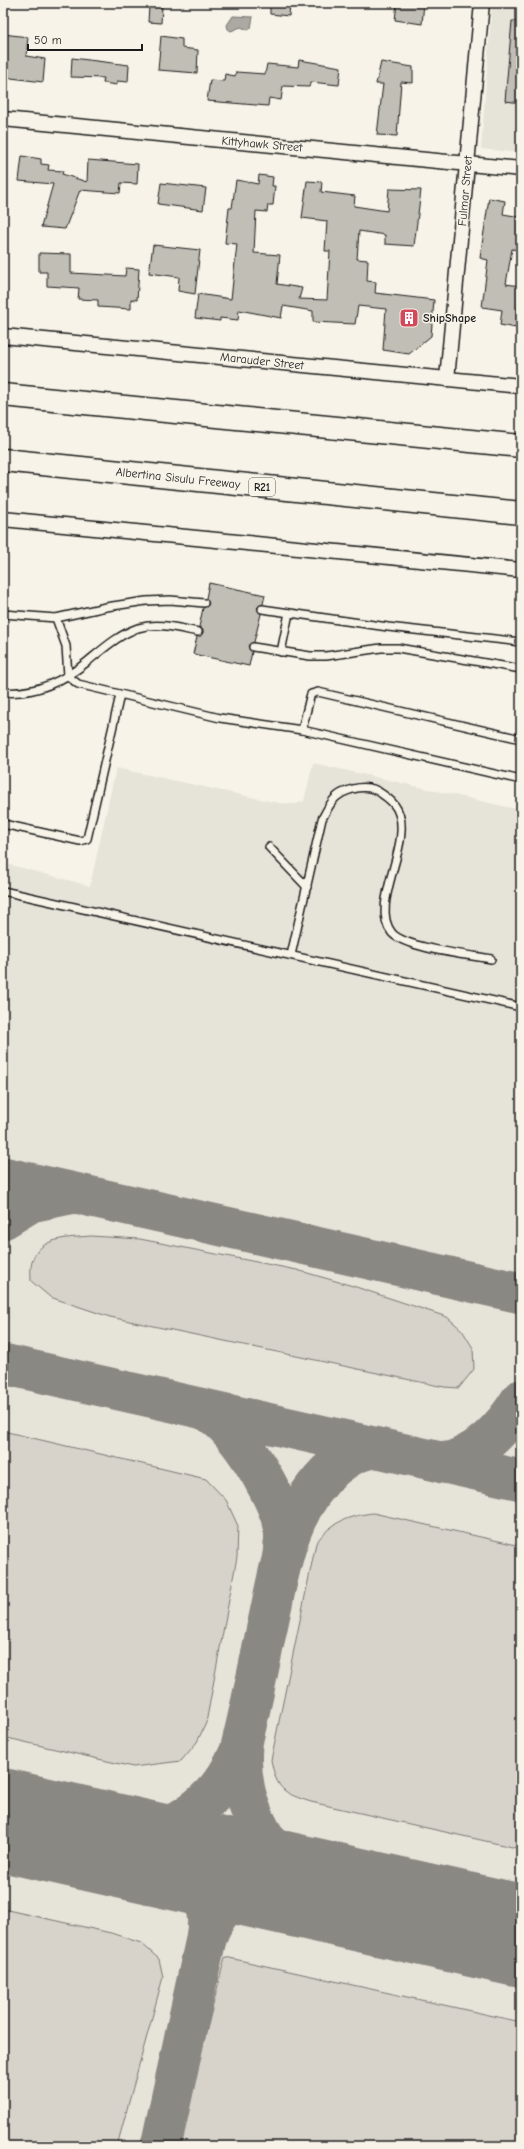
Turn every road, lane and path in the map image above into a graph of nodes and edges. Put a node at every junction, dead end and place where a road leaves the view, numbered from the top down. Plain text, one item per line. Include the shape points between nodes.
1 (482, 3) edge
2 (3, 119) edge
3 (467, 164) junction
4 (521, 169) edge
5 (3, 336) edge
6 (447, 379) junction
7 (521, 386) edge
8 (3, 395) edge
9 (521, 446) edge
10 (3, 460) edge
11 (521, 513) edge
12 (3, 519) edge
13 (521, 570) edge
14 (204, 603) dead end
15 (262, 609) dead end
16 (289, 613) junction
17 (3, 614) edge
18 (56, 618) junction
19 (198, 632) dead end
20 (521, 642) edge
21 (253, 647) dead end
22 (281, 652) junction
23 (521, 669) edge
24 (68, 676) junction
25 (3, 692) edge
26 (120, 695) junction
27 (302, 730) junction
28 (521, 739) edge
29 (521, 780) edge
30 (3, 824) edge
31 (269, 847) dead end
32 (307, 887) junction
33 (3, 891) edge
34 (291, 956) junction
35 (491, 959) dead end
36 (521, 1007) edge

1 - 3 street, Fulmar Street
2 - 3 street, Kittyhawk Street
3 - 4 street, Kittyhawk Street
3 - 6 street, Fulmar Street
5 - 6 street, Marauder Street
6 - 7 street, Marauder Street
8 - 9 highway
10 - 11 highway, Albertina Sisulu Freeway / R21
12 - 13 street
14 - 18 lane via 146,601
15 - 16 lane
16 - 20 lane via 388,628
16 - 22 lane
17 - 18 lane
18 - 24 lane via 66,646
19 - 24 lane via 172,626 139,628 105,646
21 - 22 lane
22 - 23 lane via 326,656 398,648
24 - 25 lane via 39,690
24 - 26 lane via 78,684
26 - 27 lane via 220,718
26 - 30 lane via 86,839 80,841
27 - 28 lane via 311,694 318,692
27 - 29 lane
31 - 32 lane
32 - 34 lane
32 - 35 lane via 322,819 329,805 339,794 353,788 366,787 378,790 397,809 400,821 400,842 384,915 392,932 399,940 414,945
33 - 34 lane
34 - 36 lane

